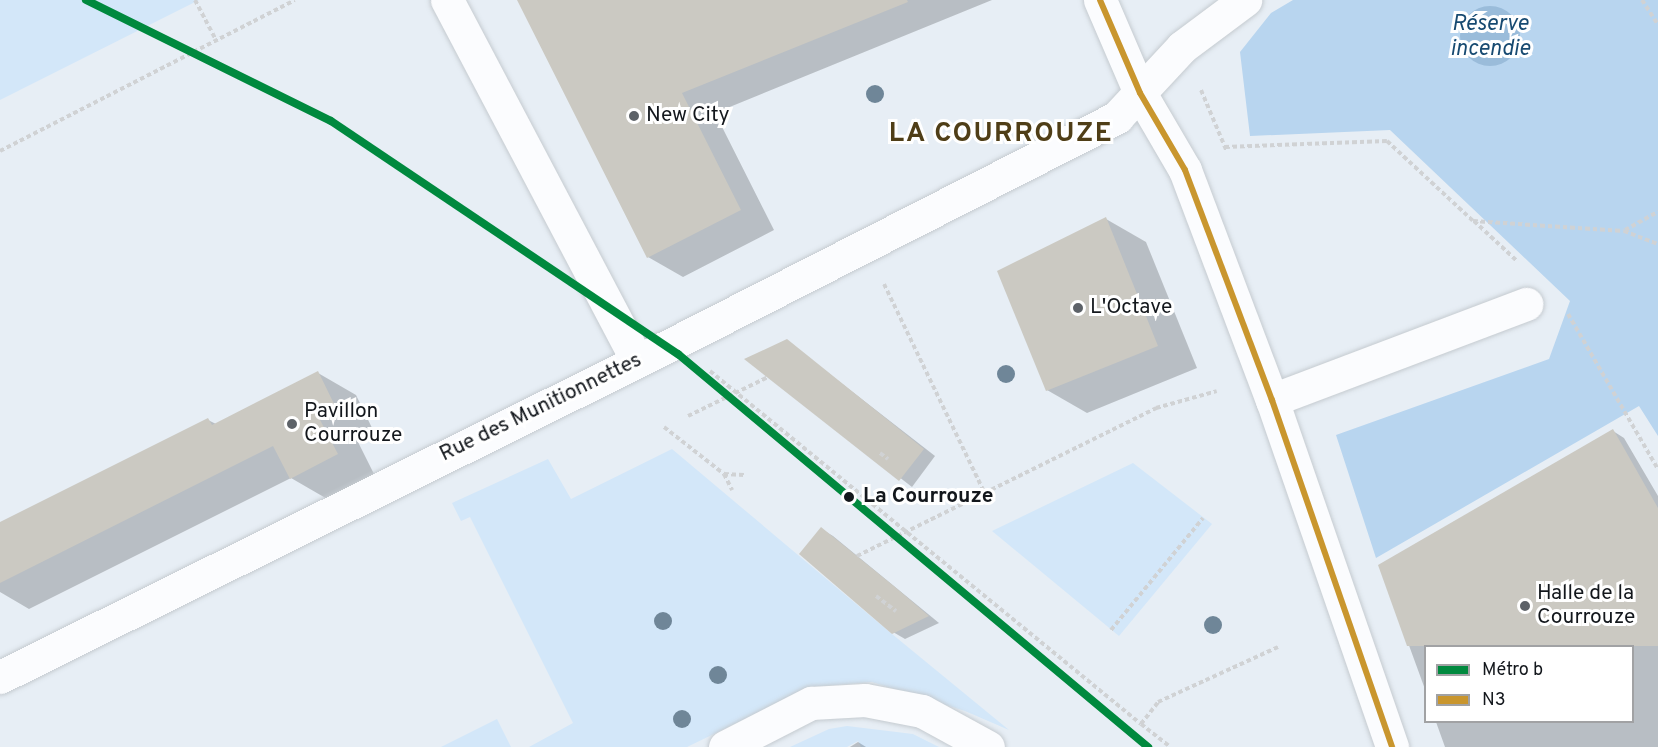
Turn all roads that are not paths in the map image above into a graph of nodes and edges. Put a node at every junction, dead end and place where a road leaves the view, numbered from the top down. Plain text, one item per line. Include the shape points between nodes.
1 (447, 0) edge
2 (1100, 0) edge
3 (1245, 0) edge
4 (1140, 93) junction
5 (1534, 294) road end
6 (637, 360) junction
7 (1272, 400) junction
8 (0, 677) edge
9 (725, 747) edge
10 (988, 747) edge
11 (1392, 747) edge

1 - 6 street
2 - 4 street
3 - 4 street, Rue des Munitionnettes via 1182,47
4 - 6 street, Rue des Munitionnettes via 1117,117 1087,133
4 - 7 street via 1185,170
5 - 7 street
6 - 8 street, Rue des Munitionnettes
7 - 11 street
9 - 10 street via 811,703 865,700 922,711

